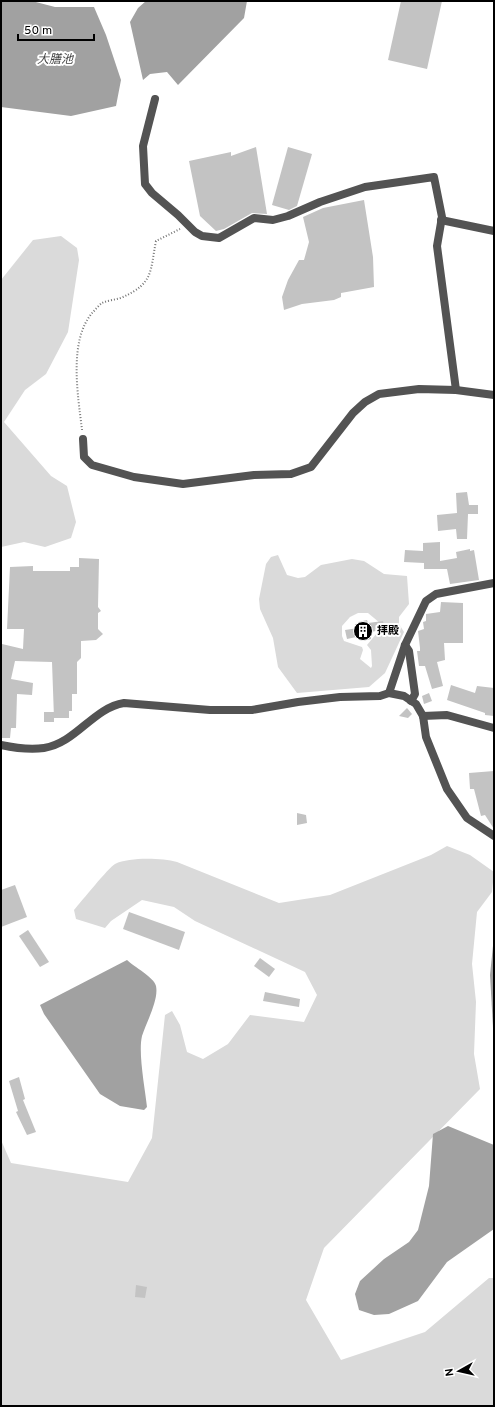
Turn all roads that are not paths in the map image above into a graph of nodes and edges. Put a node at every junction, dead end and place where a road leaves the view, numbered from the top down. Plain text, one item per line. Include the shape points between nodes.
1 (155, 99) dead end
2 (441, 220) junction
3 (494, 232) edge
4 (456, 390) junction
5 (494, 395) edge
6 (83, 439) road end
7 (494, 583) edge
8 (405, 645) junction
9 (389, 693) junction
10 (411, 701) junction
11 (423, 716) junction
12 (494, 728) edge
13 (1, 745) edge
14 (494, 836) edge

1 - 2 street via 143,146 145,184 202,236 219,238 254,218 273,220 288,216 320,202 365,188 434,177
2 - 3 street
2 - 4 street via 437,246
4 - 5 street
4 - 6 street via 419,389 380,394 365,402 353,413 311,467 291,474 254,475 183,484 134,477 92,465 84,457
7 - 8 street via 436,594 426,601
8 - 9 street
8 - 10 street via 409,651 415,694
9 - 10 street via 404,696
9 - 13 street via 380,696 298,702 252,710 210,710 124,703 103,710 61,741 45,748 21,749
10 - 11 street via 416,704
11 - 12 street via 447,715
11 - 14 street via 426,737 447,789 468,818

